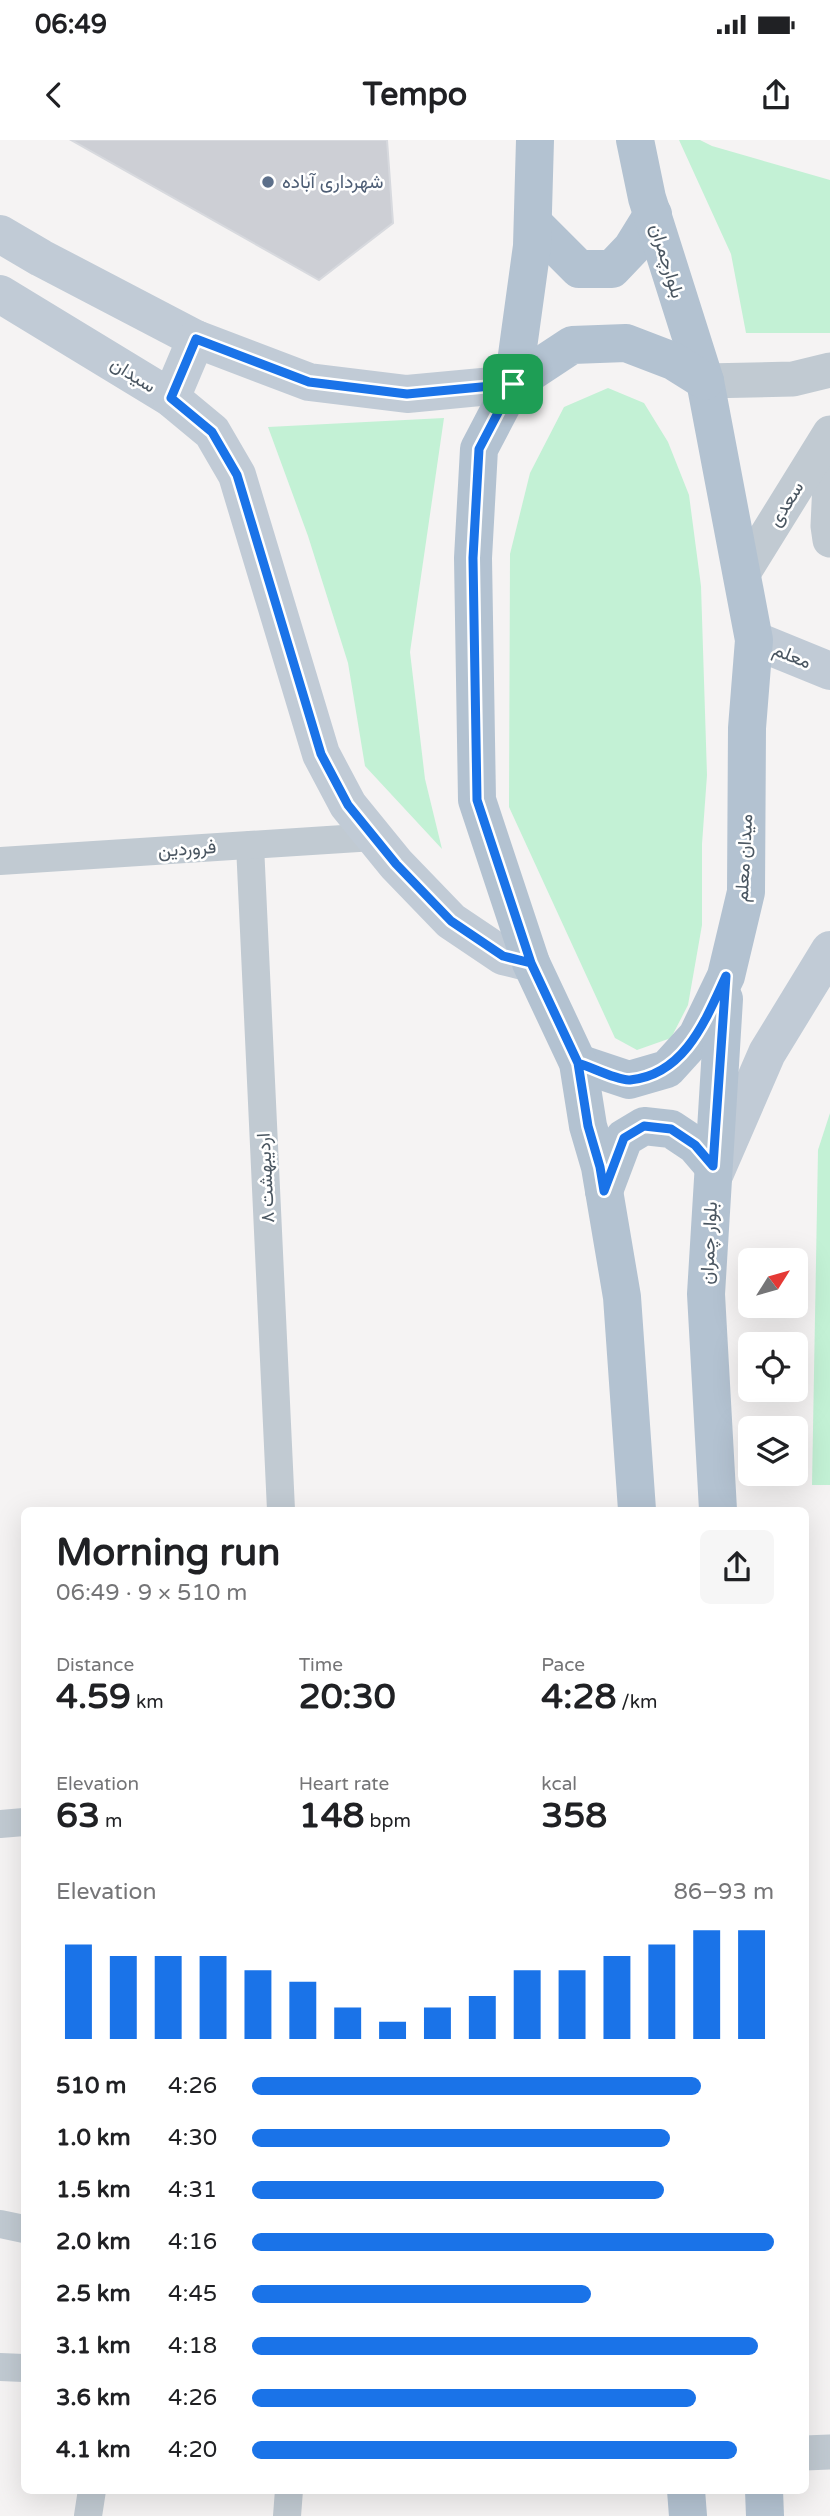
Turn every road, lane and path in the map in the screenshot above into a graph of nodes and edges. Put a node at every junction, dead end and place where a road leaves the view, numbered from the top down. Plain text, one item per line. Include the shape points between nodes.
1 (535, 140) edge
2 (635, 140) edge
3 (653, 214) junction
4 (533, 223) junction
5 (0, 234) edge
6 (0, 294) edge
7 (196, 339) junction
8 (830, 370) edge
9 (705, 381) junction
10 (513, 384) junction
11 (171, 398) junction
12 (830, 433) edge
13 (830, 482) edge
14 (829, 531) edge
15 (742, 575) junction
16 (754, 640) junction
17 (830, 671) edge
18 (374, 837) junction
19 (250, 845) junction
20 (0, 861) edge
21 (830, 950) edge
22 (531, 963) junction
23 (726, 976) junction
24 (578, 1063) junction
25 (713, 1172) junction
26 (604, 1191) junction
27 (281, 1507) edge
28 (638, 1507) edge
29 (718, 1507) edge
30 (21, 1822) edge
31 (0, 1824) edge
32 (0, 2224) edge
33 (21, 2228) edge
34 (0, 2367) edge
35 (21, 2368) edge
36 (830, 2452) edge
37 (809, 2453) edge
38 (91, 2494) edge
39 (289, 2494) edge
40 (686, 2494) edge
41 (764, 2494) edge
42 (88, 2516) edge
43 (287, 2516) edge
44 (688, 2516) edge
45 (765, 2516) edge

1 - 4 main road
2 - 3 main road, بلوارچمران
3 - 4 main road via 612,269 579,269
3 - 9 main road, بلوارچمران
4 - 10 main road
5 - 7 main road
6 - 11 main road, سیدان
7 - 10 main road via 309,382 407,394
7 - 11 main road
8 - 9 street via 793,379
9 - 10 main road via 673,361 625,342 572,345
9 - 15 main road, میدان معلم
10 - 22 main road via 479,449 473,558 477,800
11 - 18 main road, سیدان via 212,432 237,475 321,754 348,805
12 - 15 street, سعدی
13 - 14 street
15 - 16 main road, میدان معلم
16 - 17 main road, معلم
16 - 23 main road, میدان معلم via 747,728 746,892
18 - 19 street, فروردین
18 - 22 main road, سیدان via 451,921 503,956
19 - 20 street, فروردین
19 - 27 street, اردیبهشت ۸
21 - 25 main road via 767,1053
22 - 24 main road
23 - 24 main road, میدان معلم via 697,1036 667,1069 629,1080
23 - 25 main road, بلوار چمران
24 - 26 main road
25 - 26 main road via 695,1145 671,1129 644,1126 624,1138
25 - 29 main road, بلوار چمران via 706,1294
26 - 28 main road via 622,1297
30 - 31 street
32 - 33 street
34 - 35 street
36 - 37 street
38 - 42 street
39 - 43 street
40 - 44 main road
41 - 45 main road

